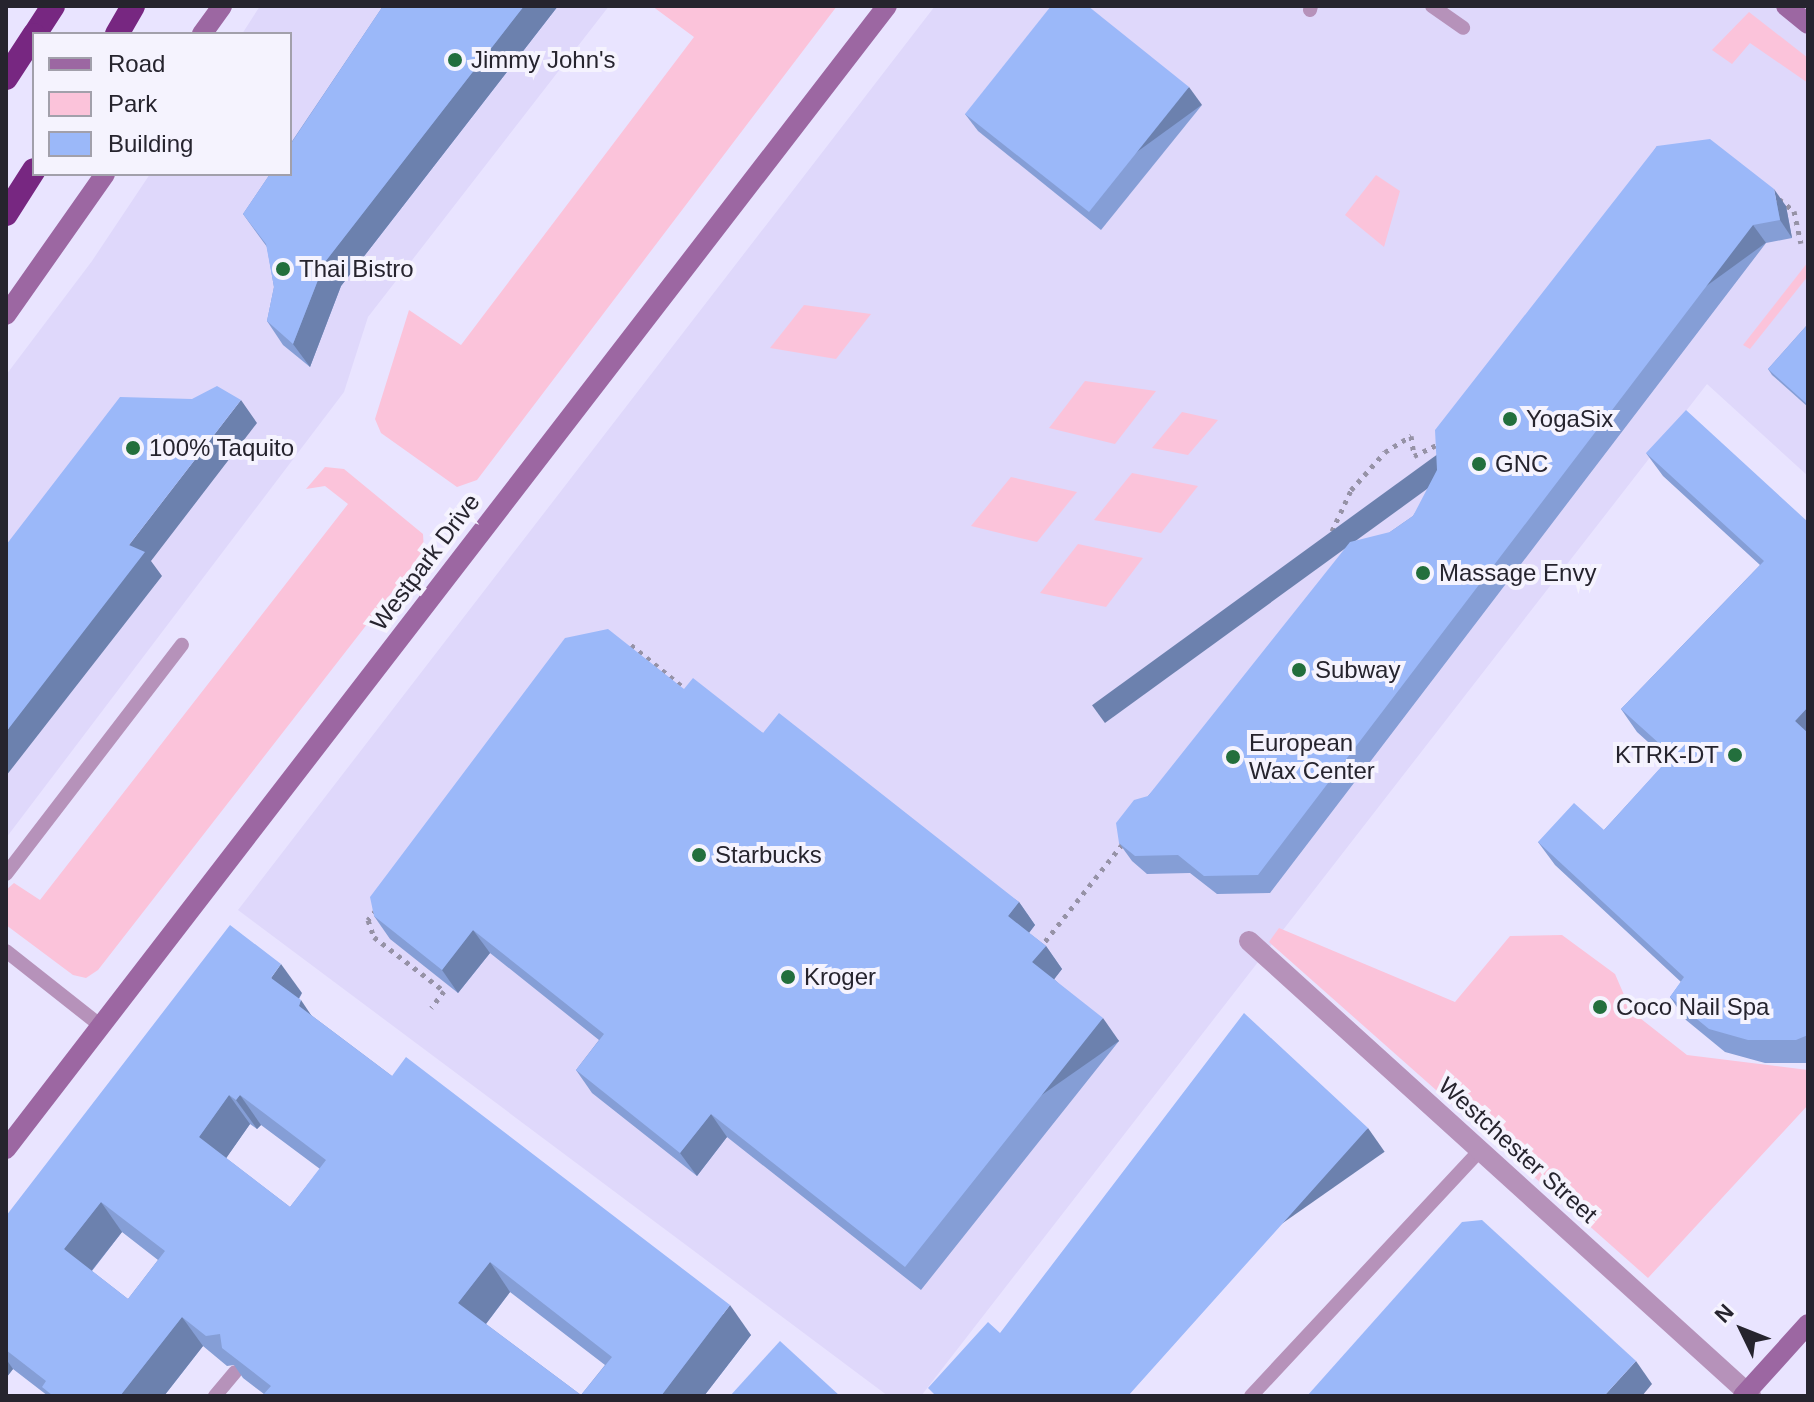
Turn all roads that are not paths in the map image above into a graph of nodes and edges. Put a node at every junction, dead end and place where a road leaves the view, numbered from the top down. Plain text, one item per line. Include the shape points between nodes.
1 (53, 6) edge
2 (133, 6) edge
3 (222, 6) edge
4 (887, 6) edge
5 (1432, 6) edge
6 (1786, 6) edge
7 (1808, 24) edge
8 (1463, 28) dead end
9 (36, 32) edge
10 (118, 32) edge
11 (203, 32) edge
12 (32, 38) edge
13 (6, 78) edge
14 (32, 173) edge
15 (104, 176) edge
16 (6, 214) edge
17 (6, 315) edge
18 (182, 645) dead end
19 (6, 874) edge
20 (1249, 941) dead end
21 (6, 951) edge
22 (101, 1026) junction
23 (6, 1149) edge
24 (1480, 1150) junction
25 (1808, 1324) edge
26 (235, 1372) edge
27 (1747, 1395) edge
28 (215, 1396) edge
29 (1251, 1396) edge

1 - 9 highway
2 - 10 highway
3 - 11 main road
4 - 22 main road, Westpark Drive
5 - 8 lane
6 - 7 main road
12 - 13 highway
14 - 16 highway
15 - 17 main road
18 - 19 lane
20 - 24 street, Westchester Street
21 - 22 lane
22 - 23 main road, Westpark Drive
24 - 27 street, Westchester Street
24 - 29 lane
25 - 27 main road
26 - 28 lane

